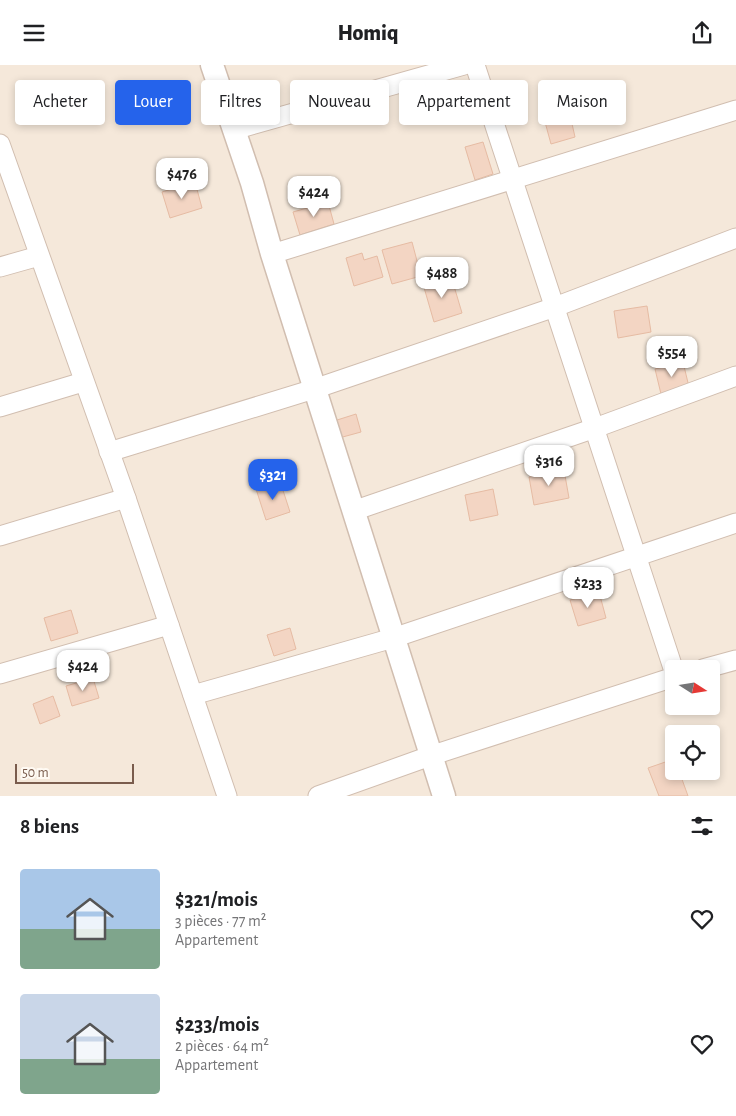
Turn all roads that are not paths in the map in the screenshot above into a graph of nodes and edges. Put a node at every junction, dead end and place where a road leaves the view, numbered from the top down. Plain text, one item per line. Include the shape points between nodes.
1 (212, 65) edge
2 (464, 65) edge
3 (475, 65) edge
4 (736, 110) edge
5 (233, 130) junction
6 (0, 143) edge
7 (513, 180) junction
8 (736, 238) edge
9 (272, 254) junction
10 (39, 256) junction
11 (0, 267) edge
12 (555, 307) junction
13 (736, 376) edge
14 (83, 381) junction
15 (314, 389) junction
16 (0, 407) edge
17 (595, 428) junction
18 (110, 452) junction
19 (126, 498) junction
20 (353, 511) junction
21 (736, 523) edge
22 (0, 536) edge
23 (637, 557) junction
24 (169, 625) junction
25 (393, 638) junction
26 (670, 660) edge
27 (736, 660) edge
28 (720, 664) edge
29 (0, 674) edge
30 (665, 680) edge
31 (193, 695) junction
32 (430, 755) junction
33 (227, 796) edge
34 (318, 796) edge
35 (444, 796) edge

1 - 5 street
2 - 5 street
3 - 7 street
4 - 7 street
5 - 9 street
6 - 10 street
7 - 9 street
7 - 12 street
8 - 12 street
9 - 15 street
10 - 11 street
10 - 14 street
12 - 15 street
12 - 17 street
13 - 17 street
14 - 16 street
14 - 18 street
15 - 18 street
15 - 20 street
17 - 20 street
17 - 23 street
18 - 19 street
19 - 22 street
19 - 24 street
20 - 25 street
21 - 23 street
23 - 25 street
23 - 26 street
24 - 29 street
24 - 31 street
25 - 31 street
25 - 32 street
27 - 28 street
30 - 32 street
31 - 33 street
32 - 34 street
32 - 35 street

